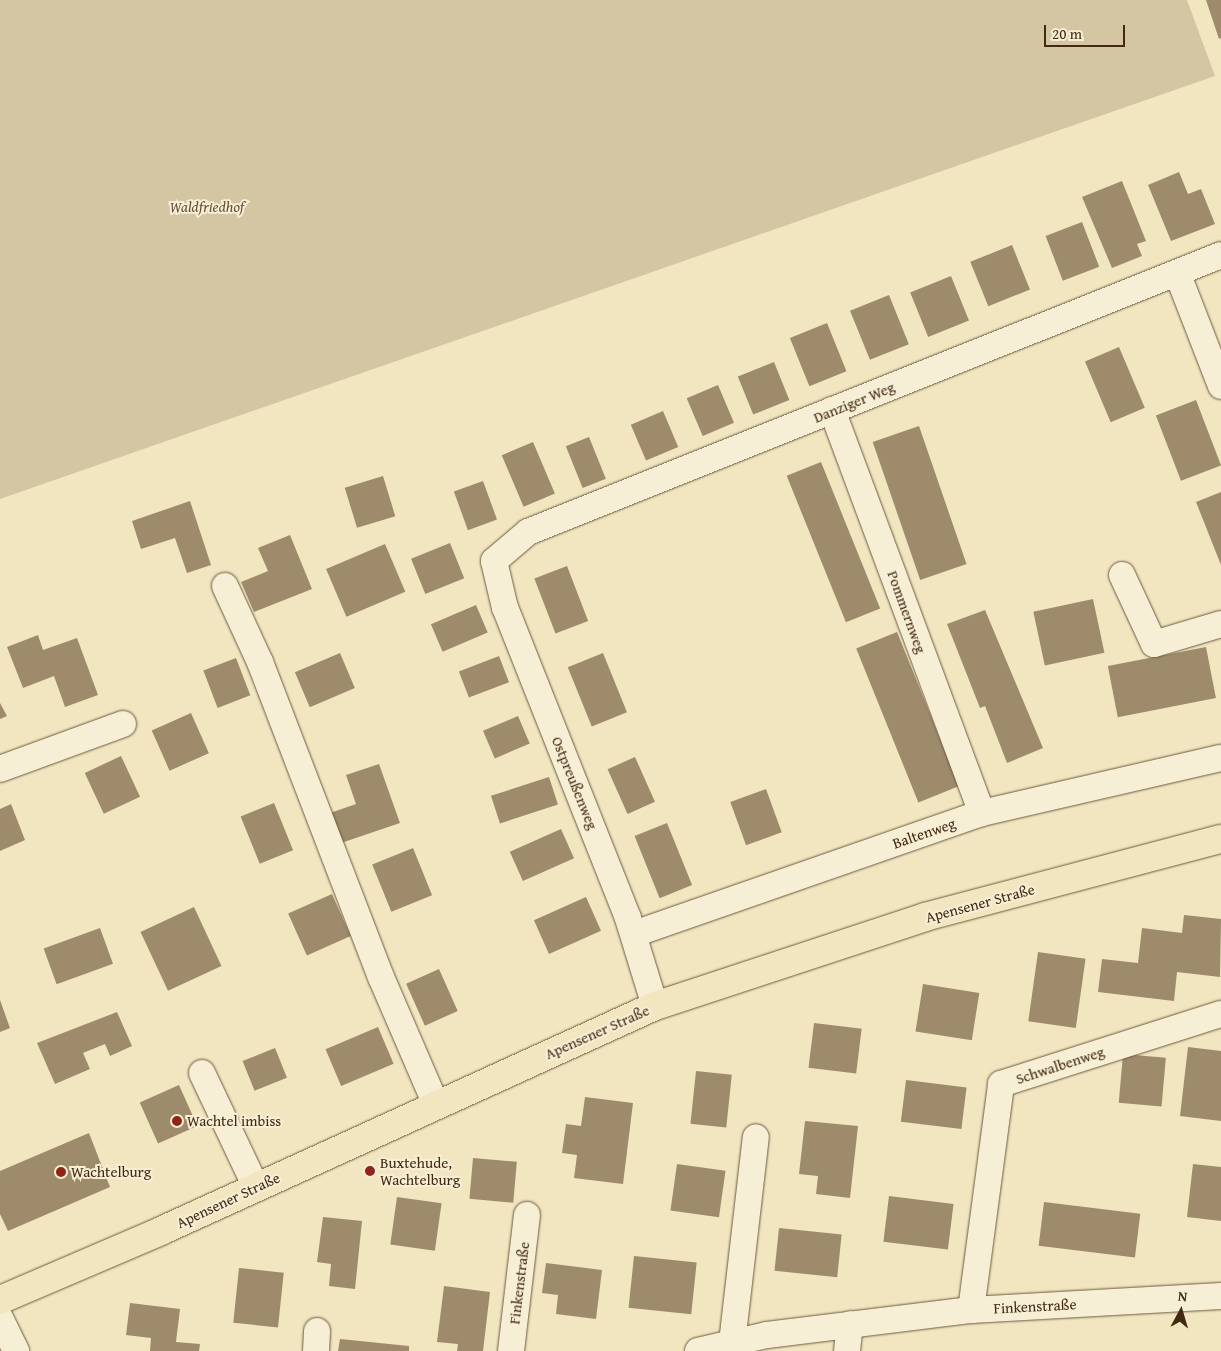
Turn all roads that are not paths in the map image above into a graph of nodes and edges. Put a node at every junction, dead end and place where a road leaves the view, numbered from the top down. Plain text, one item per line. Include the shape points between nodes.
1 (1221, 255) edge
2 (1178, 275) junction
3 (1221, 386) edge
4 (832, 410) junction
5 (494, 561) joint
6 (1122, 575) dead end
7 (225, 586) dead end
8 (1221, 624) edge
9 (123, 724) dead end
10 (1221, 758) edge
11 (0, 769) edge
12 (982, 813) junction
13 (1221, 839) edge
14 (634, 934) junction
15 (655, 1006) junction
16 (1221, 1014) edge
17 (202, 1074) dead end
18 (436, 1105) junction
19 (756, 1137) dead end
20 (256, 1187) junction
21 (527, 1215) dead end
22 (1221, 1296) edge
23 (0, 1300) edge
24 (971, 1310) junction
25 (0, 1318) edge
26 (850, 1324) junction
27 (715, 1348) edge
28 (16, 1351) edge
29 (511, 1351) edge
30 (848, 1351) edge

1 - 2 street, Danziger Weg
2 - 3 street
2 - 4 street, Danziger Weg
4 - 5 street, Danziger Weg via 528,532
4 - 12 street, Pommernweg
5 - 14 street, Ostpreußenweg via 506,608
6 - 8 street via 1154,644
7 - 18 street via 260,662 381,977
9 - 11 street
10 - 12 street, Baltenweg
12 - 14 street, Baltenweg
13 - 15 main road, Apensener Straße via 925,917
14 - 15 street, Ostpreußenweg
15 - 18 main road, Apensener Straße
16 - 24 street, Schwalbenweg via 1001,1084
17 - 20 street
18 - 20 main road, Apensener Straße
19 - 27 street
20 - 23 main road, Apensener Straße
21 - 29 street, Finkenstraße
22 - 24 street, Finkenstraße
24 - 26 street, Finkenstraße
25 - 28 street
26 - 27 street, Finkenstraße via 767,1334
26 - 30 street

